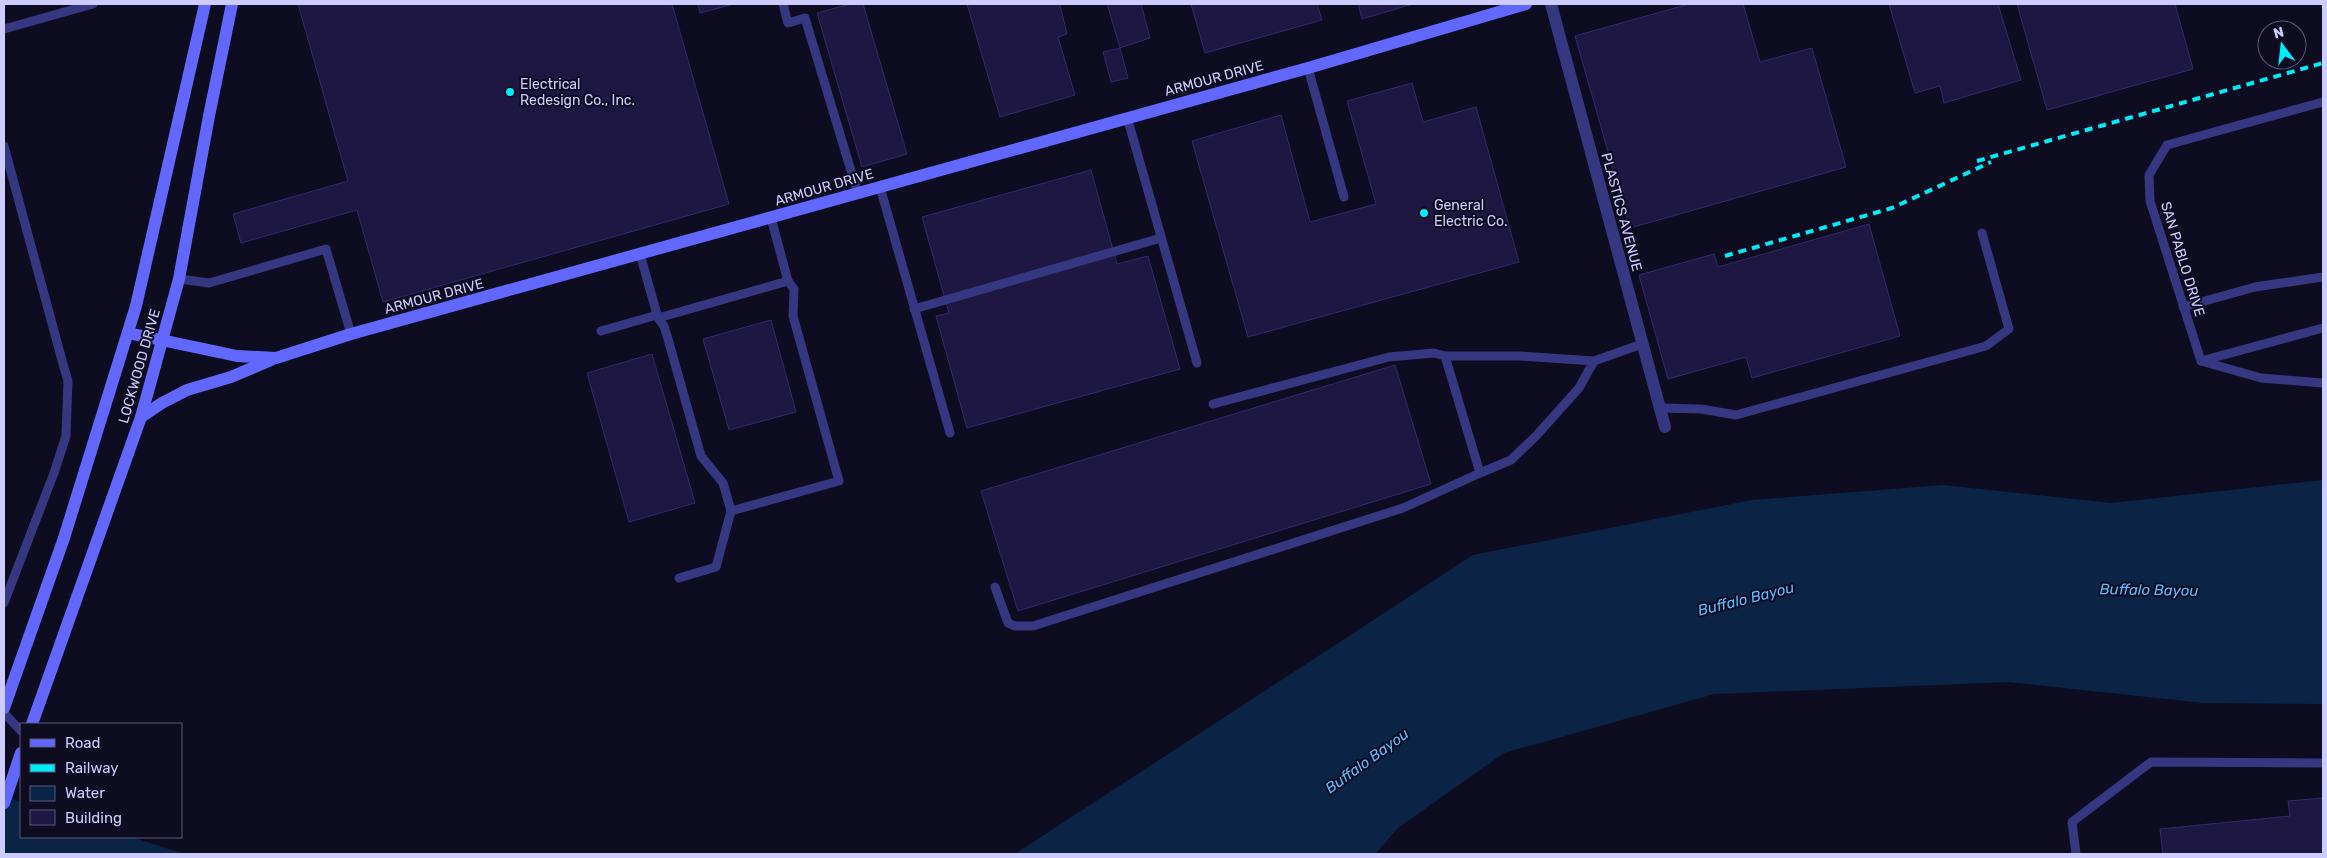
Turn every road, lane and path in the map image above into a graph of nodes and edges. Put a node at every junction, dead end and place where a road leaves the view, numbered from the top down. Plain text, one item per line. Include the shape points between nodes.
1 (93, 4) edge
2 (205, 4) edge
3 (232, 4) edge
4 (783, 4) edge
5 (1526, 4) edge
6 (1551, 4) edge
7 (72, 7) edge
8 (4, 29) edge
9 (1308, 68) junction
10 (2323, 102) edge
11 (1127, 117) junction
12 (4, 146) edge
13 (880, 188) junction
14 (858, 194) junction
15 (1344, 198) dead end
16 (771, 218) junction
17 (1982, 232) dead end
18 (1161, 238) junction
19 (640, 254) junction
20 (2323, 277) edge
21 (179, 279) junction
22 (788, 281) junction
23 (2183, 307) junction
24 (914, 309) junction
25 (657, 316) junction
26 (2323, 328) edge
27 (601, 331) dead end
28 (128, 333) junction
29 (352, 334) junction
30 (162, 342) junction
31 (1642, 344) junction
32 (1444, 356) junction
33 (276, 358) junction
34 (1594, 361) junction
35 (2201, 361) junction
36 (1197, 362) dead end
37 (2323, 383) edge
38 (1212, 404) dead end
39 (1660, 408) junction
40 (141, 417) junction
41 (1665, 427) dead end
42 (950, 432) dead end
43 (1480, 473) junction
44 (731, 511) junction
45 (679, 578) dead end
46 (995, 587) dead end
47 (4, 603) edge
48 (4, 708) edge
49 (4, 713) edge
50 (32, 723) edge
51 (20, 730) edge
52 (20, 757) edge
53 (2323, 763) edge
54 (4, 803) edge
55 (2076, 854) edge

1 - 7 lane
2 - 28 main road, LOCKWOOD DRIVE
3 - 21 main road, LOCKWOOD DRIVE
4 - 14 lane via 788,23 805,18
5 - 9 main road, ARMOUR DRIVE
6 - 31 street, PLASTICS AVENUE
7 - 8 lane
9 - 11 main road, ARMOUR DRIVE
9 - 15 lane
10 - 23 lane, SAN PABLO DRIVE via 2167,146 2149,175 2150,201
11 - 13 main road, ARMOUR DRIVE
11 - 18 lane
12 - 47 lane via 68,381 66,436
13 - 14 main road, ARMOUR DRIVE
13 - 24 lane
14 - 16 main road, ARMOUR DRIVE
16 - 19 main road, ARMOUR DRIVE
16 - 22 lane
17 - 39 lane via 2008,329 1986,346 1736,415 1701,409
18 - 24 lane
18 - 36 lane
19 - 25 lane
19 - 29 main road, ARMOUR DRIVE
20 - 23 lane via 2255,287
21 - 29 lane via 209,283 326,249
21 - 30 main road, LOCKWOOD DRIVE
22 - 25 lane
22 - 44 lane via 794,289 793,316 839,481
23 - 35 lane, SAN PABLO DRIVE
24 - 42 lane
25 - 27 lane
25 - 44 lane via 664,326 701,456 723,483
26 - 35 lane
28 - 30 main road, ARMOUR DRIVE
28 - 48 main road, LOCKWOOD DRIVE via 64,538
29 - 33 main road, ARMOUR DRIVE
30 - 33 main road, ARMOUR DRIVE via 237,356
30 - 40 main road, LOCKWOOD DRIVE
31 - 34 lane
31 - 39 street, PLASTICS AVENUE
32 - 34 lane
32 - 38 lane via 1389,357
32 - 43 lane
33 - 40 main road via 231,377 187,390
34 - 43 lane via 1579,388 1530,442 1511,460
35 - 37 lane via 2261,378
39 - 41 street, PLASTICS AVENUE
40 - 50 main road, LOCKWOOD DRIVE
43 - 46 lane via 1403,508 1033,626 1008,623
44 - 45 lane via 716,567
49 - 51 lane
52 - 54 main road
53 - 55 lane via 2151,762 2072,822

